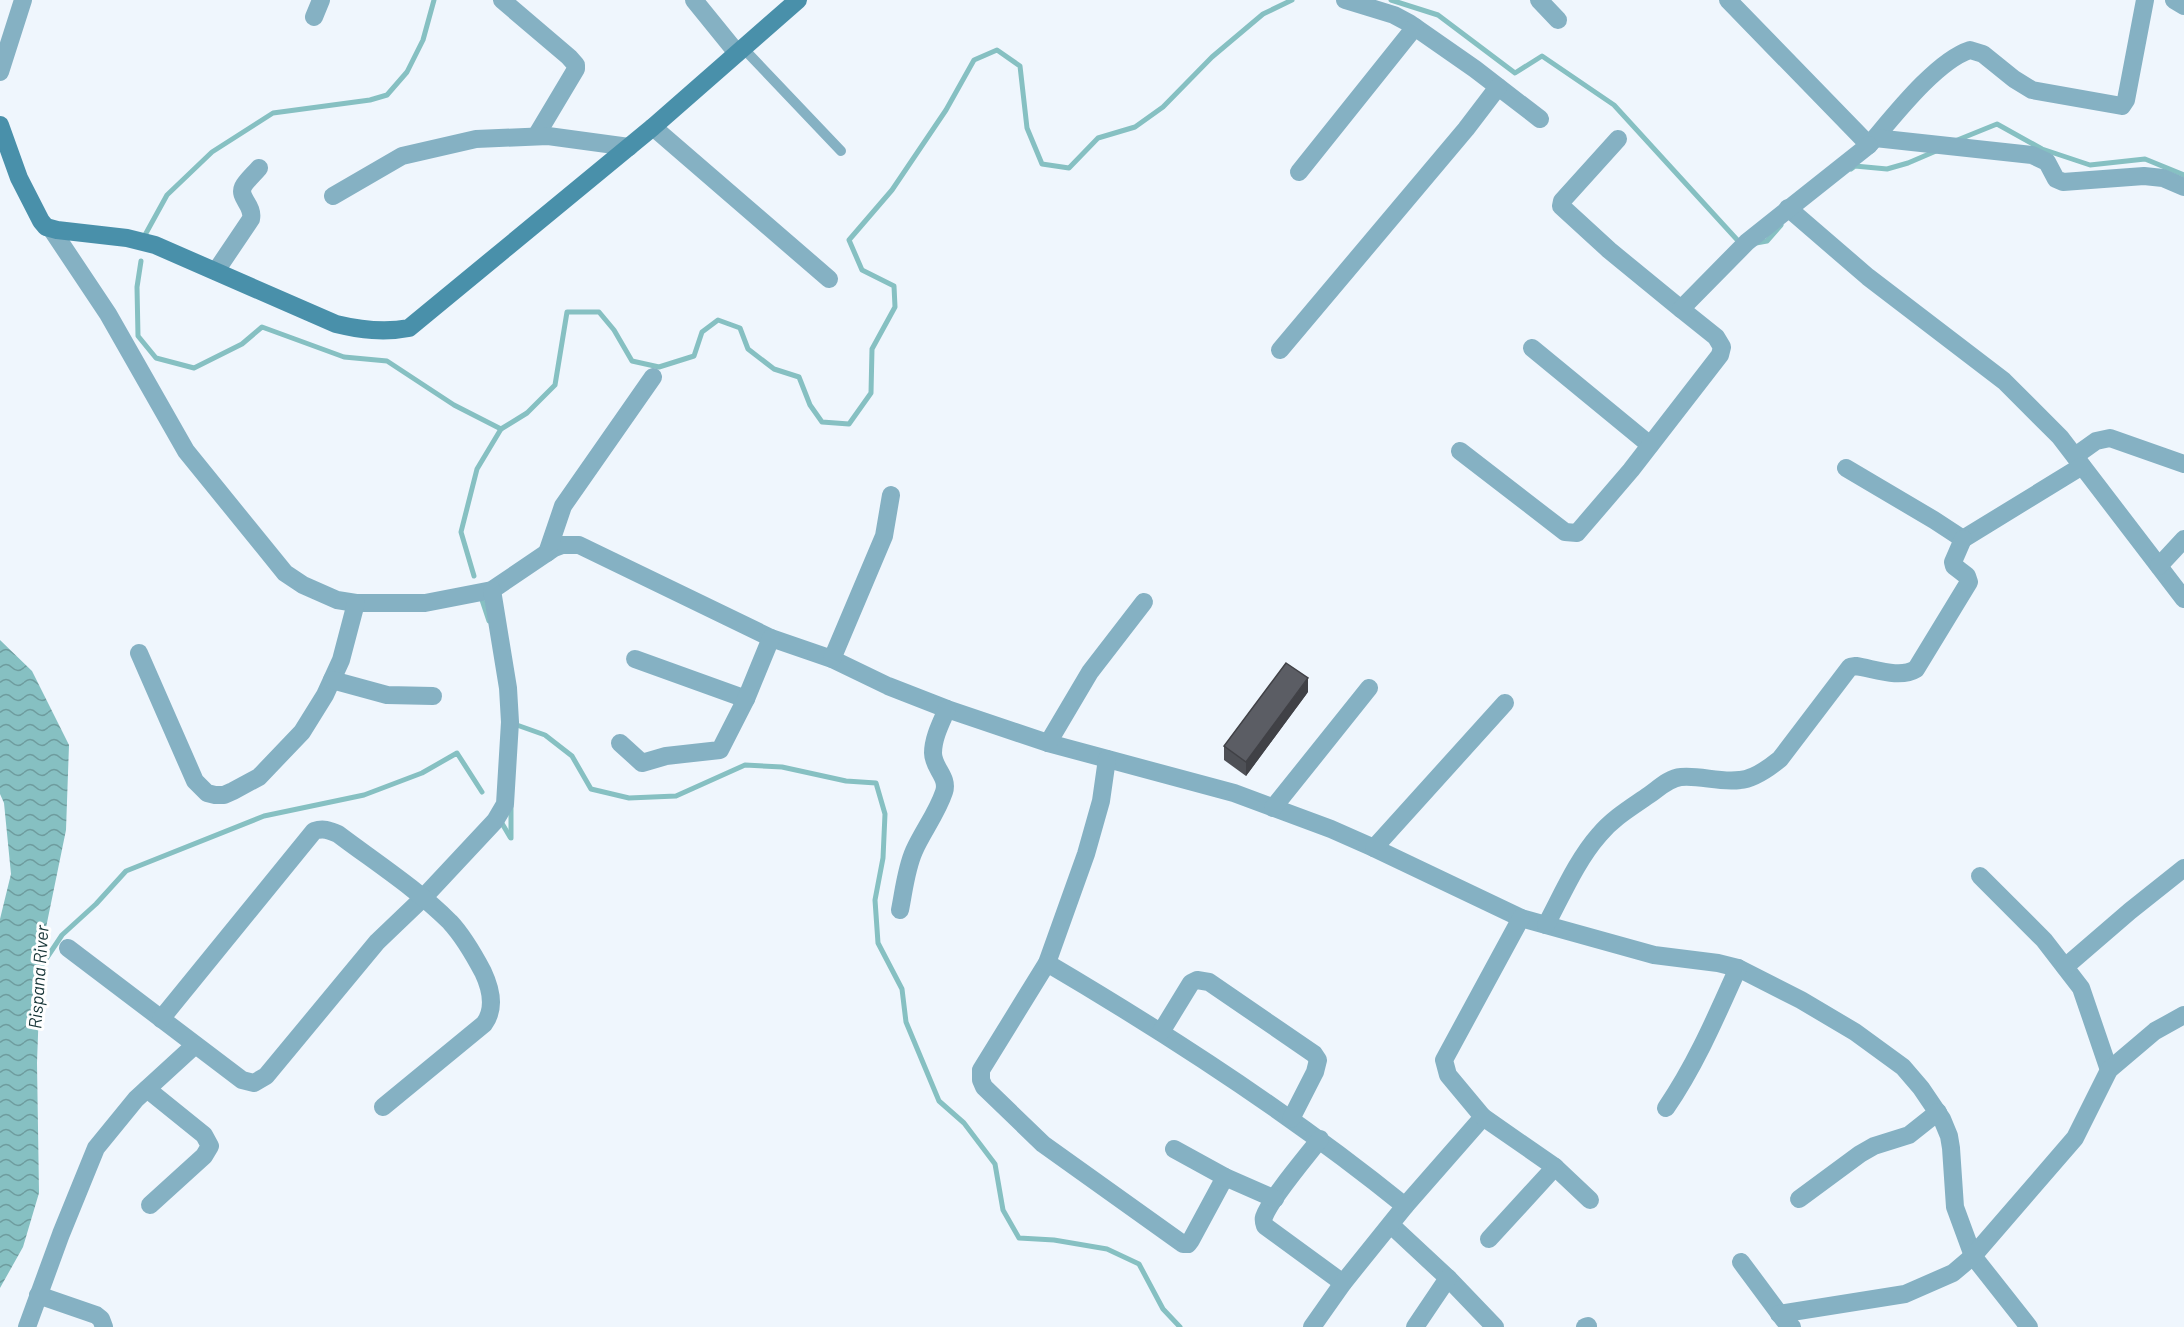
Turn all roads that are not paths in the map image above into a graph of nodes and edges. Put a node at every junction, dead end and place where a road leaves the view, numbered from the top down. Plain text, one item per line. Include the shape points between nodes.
1 (22, 0) edge
2 (502, 0) edge
3 (694, 0) edge
4 (798, 0) edge
5 (1345, 0) edge
6 (1539, 0) edge
7 (1728, 0) edge
8 (2145, 0) edge
9 (2174, 0) edge
10 (2184, 6) edge
11 (1558, 20) dead end
12 (1415, 27) junction
13 (4, 41) edge
14 (740, 51) junction
15 (0, 72) edge
16 (1498, 87) junction
17 (1540, 119) dead end
18 (0, 125) edge
19 (653, 127) junction
20 (536, 136) junction
21 (1618, 140) dead end
22 (1872, 141) junction
23 (629, 147) junction
24 (842, 151) dead end
25 (259, 168) dead end
26 (1299, 172) dead end
27 (2184, 187) edge
28 (333, 196) dead end
29 (1790, 209) junction
30 (52, 230) junction
31 (216, 271) junction
32 (829, 279) dead end
33 (1681, 309) junction
34 (1532, 348) dead end
35 (1281, 350) dead end
36 (653, 377) dead end
37 (1650, 445) junction
38 (1460, 451) dead end
39 (2078, 461) junction
40 (2184, 464) edge
41 (1846, 468) dead end
42 (891, 495) dead end
43 (1963, 539) junction
44 (2184, 539) edge
45 (547, 553) junction
46 (2158, 566) junction
47 (492, 590) junction
48 (2184, 599) edge
49 (1144, 602) dead end
50 (356, 603) junction
51 (771, 638) junction
52 (139, 653) dead end
53 (635, 659) dead end
54 (832, 659) junction
55 (332, 680) junction
56 (1369, 688) dead end
57 (433, 696) dead end
58 (746, 699) junction
59 (1505, 703) dead end
60 (947, 709) junction
61 (1048, 742) junction
62 (620, 743) dead end
63 (1107, 759) junction
64 (1274, 808) junction
65 (1374, 848) junction
66 (2184, 868) edge
67 (1980, 876) dead end
68 (423, 898) junction
69 (900, 910) dead end
70 (1521, 918) junction
71 (1545, 925) junction
72 (68, 948) dead end
73 (1047, 963) junction
74 (2065, 967) junction
75 (1737, 968) junction
76 (2184, 1015) edge
77 (161, 1019) junction
78 (1161, 1032) junction
79 (195, 1046) junction
80 (2109, 1070) junction
81 (147, 1089) junction
82 (383, 1107) dead end
83 (1666, 1108) dead end
84 (1938, 1112) junction
85 (1484, 1117) junction
86 (1291, 1119) junction
87 (1320, 1139) junction
88 (1174, 1149) dead end
89 (1555, 1167) junction
90 (1225, 1177) junction
91 (1275, 1199) junction
92 (1799, 1199) dead end
93 (1590, 1200) dead end
94 (150, 1205) dead end
95 (1405, 1206) junction
96 (1391, 1225) junction
97 (1490, 1239) dead end
98 (1973, 1256) junction
99 (1741, 1262) dead end
100 (1448, 1278) junction
101 (1343, 1283) junction
102 (38, 1295) junction
103 (1785, 1320) edge
104 (27, 1327) edge
105 (104, 1327) edge
106 (1312, 1327) edge
107 (1415, 1327) edge
108 (1495, 1327) edge
109 (2029, 1327) edge

1 - 13 street
2 - 20 street via 576,65
3 - 14 street
4 - 14 main road
5 - 12 street via 1395,15
6 - 11 street
7 - 22 street
8 - 22 street via 2122,106 2032,90 1983,54 1970,50 1949,60
9 - 10 street
12 - 16 street
12 - 26 street
13 - 15 street
14 - 19 main road
14 - 24 lane
16 - 17 street
16 - 35 street
18 - 30 main road via 19,178 41,221
19 - 23 main road
19 - 32 street
20 - 23 street
20 - 28 street via 476,139 412,153
21 - 33 street via 1561,206
22 - 27 street via 2039,157 2063,182 2144,176 2163,178
22 - 29 street
23 - 31 main road via 409,328 366,331 336,324
25 - 31 street via 243,188 252,210 251,219
29 - 33 street via 1744,245
29 - 39 street via 1868,277 2004,381 2060,437
30 - 31 main road via 155,245
30 - 50 street via 108,314 186,451 285,573 337,600
33 - 37 street via 1716,337 1721,351
34 - 37 street
36 - 45 street via 563,506
37 - 38 street via 1574,534 1565,532
39 - 40 street via 2096,441 2110,438
39 - 43 street
39 - 46 street
41 - 43 street
42 - 54 street via 884,536
43 - 71 street via 1953,562 1969,582 1916,669 1900,674 1850,668 1770,768 1744,779 1678,777 1666,783 1613,821 1588,848
44 - 46 street
45 - 47 street
45 - 51 street via 562,545 579,544
46 - 48 street
47 - 50 street via 425,603
47 - 68 street via 508,688 505,804 495,821
49 - 61 street via 1090,672
50 - 55 street
51 - 54 street
51 - 58 street
52 - 55 street via 195,781 215,795 224,795 259,777 302,732
53 - 58 street
54 - 60 street
55 - 57 street via 387,695
56 - 64 street
58 - 62 street via 724,745 717,751 666,756 642,763
59 - 65 street
60 - 61 street
60 - 69 street via 933,753 945,780 945,791 913,853
61 - 63 street
63 - 64 street via 1234,793
63 - 73 street via 1101,801 1086,854
64 - 65 street
65 - 70 street
66 - 74 street
67 - 74 street via 2044,940
68 - 77 street via 338,834 314,831
68 - 79 street via 377,942 260,1081 242,1080
68 - 82 street via 472,951 489,983 490,1014 484,1024
70 - 71 street
70 - 85 street via 1444,1060 1449,1075
71 - 75 street via 1653,955
72 - 77 street
73 - 78 street
73 - 90 street via 981,1070 984,1087 1043,1144 1183,1244 1191,1240
74 - 80 street via 2081,988
75 - 83 street via 1712,1028
75 - 84 street via 1801,999 1855,1032 1903,1067
76 - 80 street via 2155,1031
77 - 79 street
78 - 86 street
78 - 86 street via 1191,983 1209,982 1318,1060 1316,1072
79 - 81 street
80 - 98 street via 2074,1138
81 - 94 street via 204,1135 210,1146
81 - 102 street via 96,1148
84 - 92 street via 1909,1135 1860,1154
84 - 98 street via 1951,1148 1955,1208
85 - 89 street
85 - 95 street
86 - 87 street
87 - 91 street
87 - 95 street
88 - 90 street
89 - 93 street
89 - 97 street
90 - 91 street
91 - 101 street via 1264,1217 1265,1226
95 - 96 street
96 - 100 street
96 - 101 street
98 - 103 street via 1953,1273 1905,1294
98 - 109 street
99 - 103 street
100 - 107 street
100 - 108 street
101 - 106 street
102 - 104 street
102 - 105 street via 96,1315

